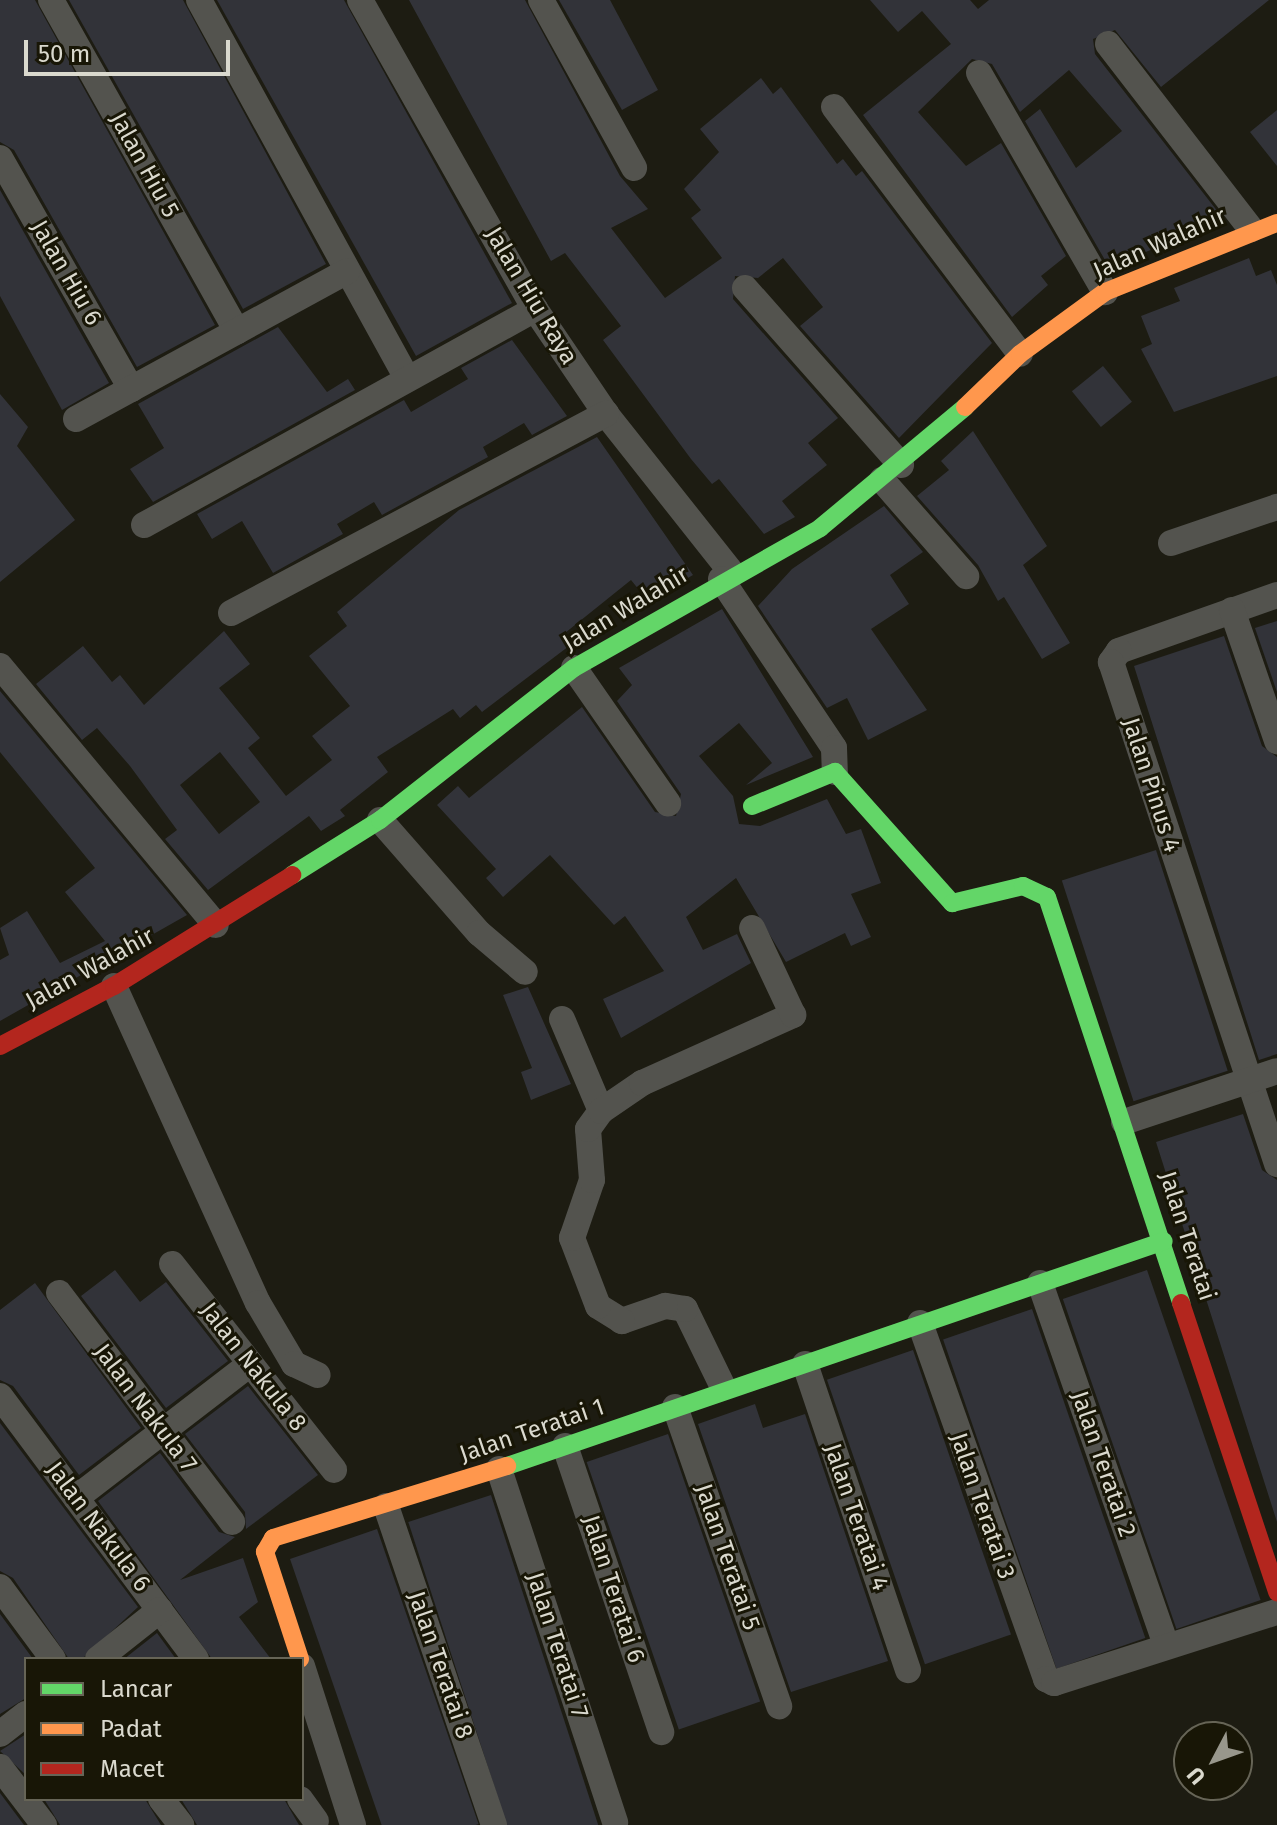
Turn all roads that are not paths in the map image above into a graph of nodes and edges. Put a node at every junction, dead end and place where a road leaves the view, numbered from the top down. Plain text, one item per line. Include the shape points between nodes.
1 (51, 0) edge
2 (199, 0) edge
3 (360, 0) edge
4 (541, 0) edge
5 (1108, 44) dead end
6 (979, 73) dead end
7 (834, 107) dead end
8 (0, 158) edge
9 (634, 168) dead end
10 (1265, 226) edge
11 (1277, 251) edge
12 (347, 271) junction
13 (745, 288) dead end
14 (1105, 292) junction
15 (535, 309) junction
16 (237, 331) junction
17 (1020, 354) junction
18 (407, 379) junction
19 (131, 389) junction
20 (606, 414) junction
21 (76, 419) dead end
22 (892, 472) junction
23 (1277, 507) edge
24 (144, 525) dead end
25 (1171, 543) dead end
26 (726, 576) junction
27 (966, 576) dead end
28 (1277, 595) edge
29 (1232, 610) junction
30 (231, 613) dead end
31 (0, 666) edge
32 (574, 668) junction
33 (1277, 741) edge
34 (835, 772) junction
35 (668, 803) dead end
36 (752, 806) dead end
37 (380, 820) junction
38 (216, 925) junction
39 (752, 928) dead end
40 (525, 972) dead end
41 (114, 986) junction
42 (562, 1019) dead end
43 (0, 1046) edge
44 (1277, 1071) edge
45 (1249, 1080) junction
46 (601, 1111) junction
47 (1124, 1122) junction
48 (1277, 1164) edge
49 (1164, 1241) junction
50 (172, 1264) dead end
51 (1040, 1283) junction
52 (59, 1293) dead end
53 (920, 1323) junction
54 (250, 1364) junction
55 (805, 1364) junction
56 (318, 1375) dead end
57 (723, 1387) junction
58 (0, 1396) edge
59 (675, 1407) junction
60 (161, 1432) junction
61 (565, 1446) junction
62 (499, 1469) junction
63 (334, 1470) dead end
64 (76, 1498) junction
65 (386, 1506) junction
66 (232, 1522) dead end
67 (0, 1587) edge
68 (1277, 1592) edge
69 (160, 1610) junction
70 (1277, 1612) edge
71 (1166, 1644) junction
72 (52, 1657) edge
73 (101, 1657) edge
74 (195, 1657) edge
75 (299, 1657) edge
76 (908, 1670) dead end
77 (304, 1672) edge
78 (779, 1706) dead end
79 (24, 1716) edge
80 (661, 1732) dead end
81 (0, 1734) edge
82 (0, 1767) edge
83 (24, 1799) edge
84 (26, 1801) edge
85 (163, 1801) edge
86 (301, 1801) edge
87 (316, 1821) dead end
88 (615, 1822) dead end
89 (44, 1825) edge
90 (181, 1825) edge
91 (353, 1825) edge
92 (494, 1825) edge

1 - 16 street, Jalan Hiu 5
2 - 12 street
3 - 15 street, Jalan Hiu Raya
4 - 9 street
5 - 10 street
6 - 14 street
7 - 17 street
8 - 19 street, Jalan Hiu 6
10 - 11 street
10 - 14 street, Jalan Walahir
12 - 16 street
12 - 18 street
13 - 22 street
14 - 17 street, Jalan Walahir
15 - 18 street
15 - 20 street, Jalan Hiu Raya
16 - 19 street
17 - 22 street, Jalan Walahir
18 - 24 street
19 - 21 street
20 - 26 street, Jalan Hiu Raya
20 - 30 street
22 - 26 street, Jalan Walahir via 820,528
22 - 27 street
23 - 25 street
26 - 32 street, Jalan Walahir
26 - 34 street, Jalan Hiu Raya via 834,748
28 - 29 street, Jalan Pinus 4
29 - 33 street
29 - 45 street, Jalan Pinus 4 via 1119,651 1111,662
31 - 38 street
32 - 35 street
32 - 37 street, Jalan Walahir
34 - 36 street
34 - 47 street, Jalan Teratai via 896,832 952,903 1023,886 1047,897
37 - 38 street, Jalan Walahir
37 - 40 street via 479,933
38 - 41 street, Jalan Walahir
39 - 46 street via 793,1015 642,1083
41 - 43 street, Jalan Walahir
41 - 56 street via 258,1303 294,1364
42 - 46 street
44 - 45 street
45 - 47 street
45 - 48 street
46 - 57 street via 588,1129 592,1180 572,1238 574,1255 607,1314 622,1321 665,1306 685,1309
47 - 49 street, Jalan Teratai
49 - 51 street, Jalan Teratai 1
49 - 68 street, Jalan Teratai
50 - 54 street, Jalan Nakula 8
51 - 53 street, Jalan Teratai 1
51 - 71 street, Jalan Teratai 2
52 - 60 street, Jalan Nakula 7
53 - 55 street, Jalan Teratai 1
53 - 71 street, Jalan Teratai 3 via 1041,1674 1054,1683
54 - 60 street
54 - 63 street, Jalan Nakula 8
55 - 57 street, Jalan Teratai 1
55 - 76 street, Jalan Teratai 4
57 - 59 street, Jalan Teratai 1
58 - 64 street, Jalan Nakula 6
59 - 61 street, Jalan Teratai 1
59 - 78 street, Jalan Teratai 5
60 - 64 street
60 - 66 street, Jalan Nakula 7
61 - 62 street, Jalan Teratai 1
61 - 80 street, Jalan Teratai 6
62 - 65 street, Jalan Teratai 1
62 - 88 street, Jalan Teratai 7
64 - 69 street, Jalan Nakula 6
65 - 75 street, Jalan Teratai 1 via 273,1538 265,1552
65 - 92 street, Jalan Teratai 8
67 - 72 street
69 - 73 street
69 - 74 street, Jalan Nakula 6
70 - 71 street
77 - 91 street
79 - 81 street
82 - 83 street
84 - 89 street
85 - 90 street
86 - 87 street

